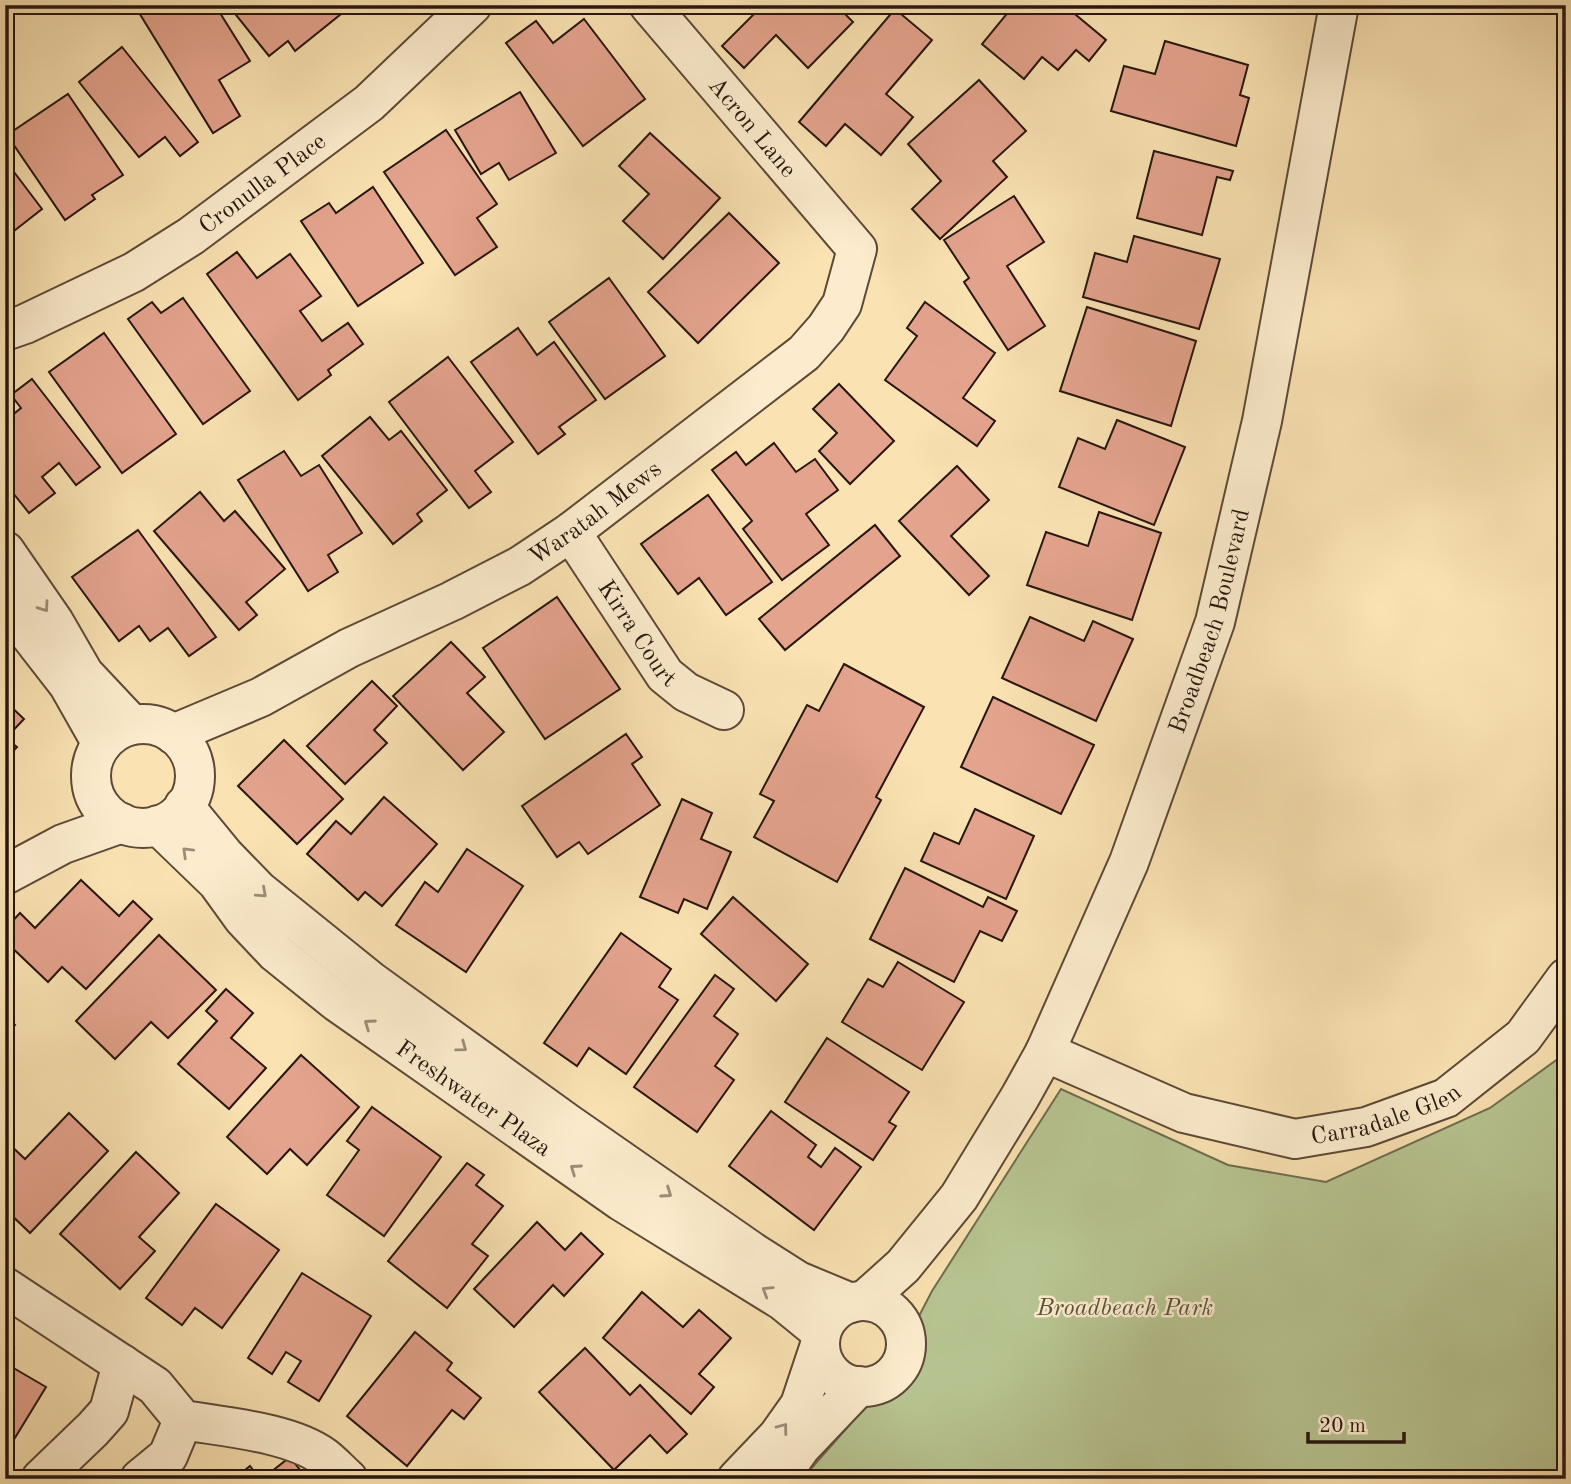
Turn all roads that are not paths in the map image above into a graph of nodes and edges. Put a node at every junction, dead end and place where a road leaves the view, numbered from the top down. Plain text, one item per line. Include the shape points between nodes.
1 (472, 5) edge
2 (649, 5) edge
3 (1335, 6) edge
4 (857, 249) joint
5 (12, 331) edge
6 (571, 532) junction
7 (5, 551) edge
8 (5, 603) edge
9 (261, 697) junction
10 (724, 710) dead end
11 (117, 734) junction
12 (173, 734) junction
13 (194, 770) junction
14 (94, 793) junction
15 (155, 818) junction
16 (8, 873) edge
17 (1566, 978) edge
18 (1045, 1052) junction
19 (5, 1287) edge
20 (871, 1307) junction
21 (821, 1338) junction
22 (121, 1364) junction
23 (859, 1386) junction
24 (183, 1420) junction
25 (41, 1479) edge
26 (140, 1479) edge
27 (348, 1479) edge
28 (737, 1479) edge
29 (778, 1479) edge

1 - 5 street, Cronulla Place via 369,103 191,236 134,272
2 - 4 street, Acron Lane
3 - 18 street, Broadbeach Boulevard via 1262,421 1215,622 1129,862
4 - 6 street, Waratah Mews via 842,304 804,353
6 - 9 street, Waratah Mews via 520,566 349,648
6 - 10 street, Kirra Court via 665,675 686,692
7 -> 11 street via 54,622
8 - 11 street via 68,684
9 - 12 street, Waratah Mews
9 - 13 street, Waratah Mews
11 - 12 street via 153,725
11 - 14 street via 92,764
12 - 13 street via 187,749
13 - 15 street via 193,789
14 - 15 street via 105,811
14 - 16 street
15 - 16 street via 63,844
15 -> 20 street, Freshwater Plaza via 225,856 258,890 372,982 754,1253 798,1281
21 -> 15 street, Freshwater Plaza via 783,1301 621,1201 337,1002 276,953
17 - 18 street, Carradale Glen via 1523,1037 1446,1098 1366,1127 1295,1139 1184,1113
18 - 20 street, Broadbeach Boulevard via 959,1197 924,1279
19 - 22 street
20 - 21 street via 830,1316
20 - 23 street via 903,1329 905,1342 900,1363 886,1380
21 - 23 street via 825,1365 834,1376
28 -> 21 street via 800,1405
22 - 24 street via 155,1386
22 - 25 street via 109,1411
23 - 29 street via 801,1447
24 - 26 street via 168,1456
24 - 27 street via 286,1440 322,1455

